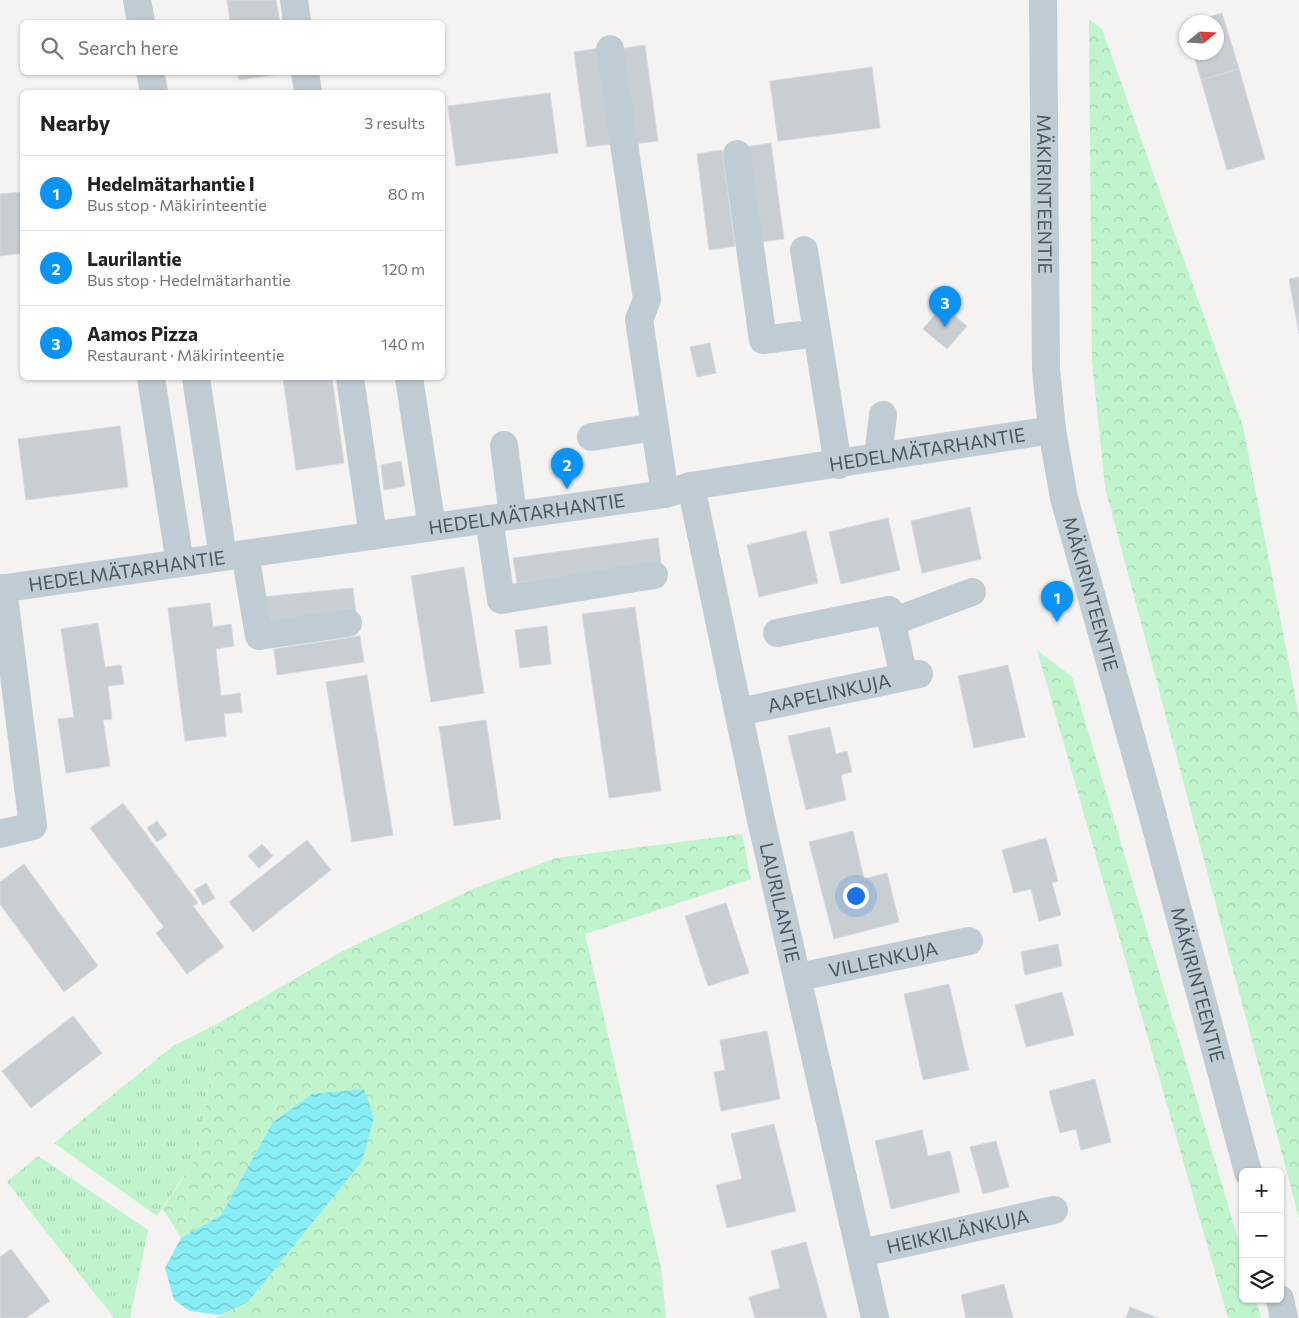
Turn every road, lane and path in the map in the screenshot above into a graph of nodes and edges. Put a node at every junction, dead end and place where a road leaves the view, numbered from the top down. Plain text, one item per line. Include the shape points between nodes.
1 (137, 0) edge
2 (294, 0) edge
3 (1043, 0) edge
4 (141, 20) edge
5 (298, 20) edge
6 (610, 49) dead end
7 (151, 75) edge
8 (305, 75) edge
9 (154, 90) edge
10 (308, 90) edge
11 (736, 154) dead end
12 (804, 250) dead end
13 (817, 333) junction
14 (152, 380) edge
15 (196, 380) edge
16 (350, 380) edge
17 (409, 380) edge
18 (883, 415) dead end
19 (655, 427) junction
20 (1052, 430) junction
21 (591, 437) dead end
22 (504, 444) dead end
23 (878, 458) junction
24 (838, 464) junction
25 (691, 486) junction
26 (665, 494) junction
27 (501, 517) junction
28 (432, 527) junction
29 (374, 536) junction
30 (234, 555) junction
31 (180, 563) junction
32 (654, 575) dead end
33 (1, 589) edge
34 (972, 592) dead end
35 (892, 622) junction
36 (348, 623) dead end
37 (777, 633) dead end
38 (739, 712) junction
39 (0, 834) edge
40 (969, 941) dead end
41 (799, 977) junction
42 (1247, 1168) edge
43 (1054, 1210) dead end
44 (861, 1253) junction
45 (1281, 1303) edge
46 (875, 1318) edge
47 (1284, 1318) edge

1 - 4 street
2 - 5 street
3 - 20 street, MÄKIRINTEENTIE via 1046,369
6 - 19 street via 647,299 639,320
7 - 9 street
8 - 10 street
11 - 13 street via 763,340
12 - 13 street
13 - 24 street
14 - 31 street
15 - 30 street
16 - 29 street
17 - 28 street
18 - 23 street
19 - 21 street
19 - 26 street
20 - 23 street, HEDELMÄTARHANTIE
20 - 42 street, MÄKIRINTEENTIE via 1064,498 1154,817
22 - 27 street
23 - 24 street, HEDELMÄTARHANTIE
24 - 25 street, HEDELMÄTARHANTIE
25 - 26 street, HEDELMÄTARHANTIE
25 - 38 street, LAURILANTIE
26 - 27 street, HEDELMÄTARHANTIE
27 - 28 street, HEDELMÄTARHANTIE
27 - 32 street via 500,600
28 - 29 street, HEDELMÄTARHANTIE
29 - 30 street, HEDELMÄTARHANTIE
30 - 31 street, HEDELMÄTARHANTIE
30 - 36 street via 259,636
31 - 33 street, HEDELMÄTARHANTIE
33 - 39 street via 33,826
34 - 35 street
35 - 37 street via 889,610
35 - 38 street, AAPELINKUJA via 911,676
38 - 41 street, LAURILANTIE
40 - 41 street, VILLENKUJA
41 - 44 street, LAURILANTIE
43 - 44 street, HEIKKILÄNKUJA
44 - 46 street, LAURILANTIE
45 - 47 street

